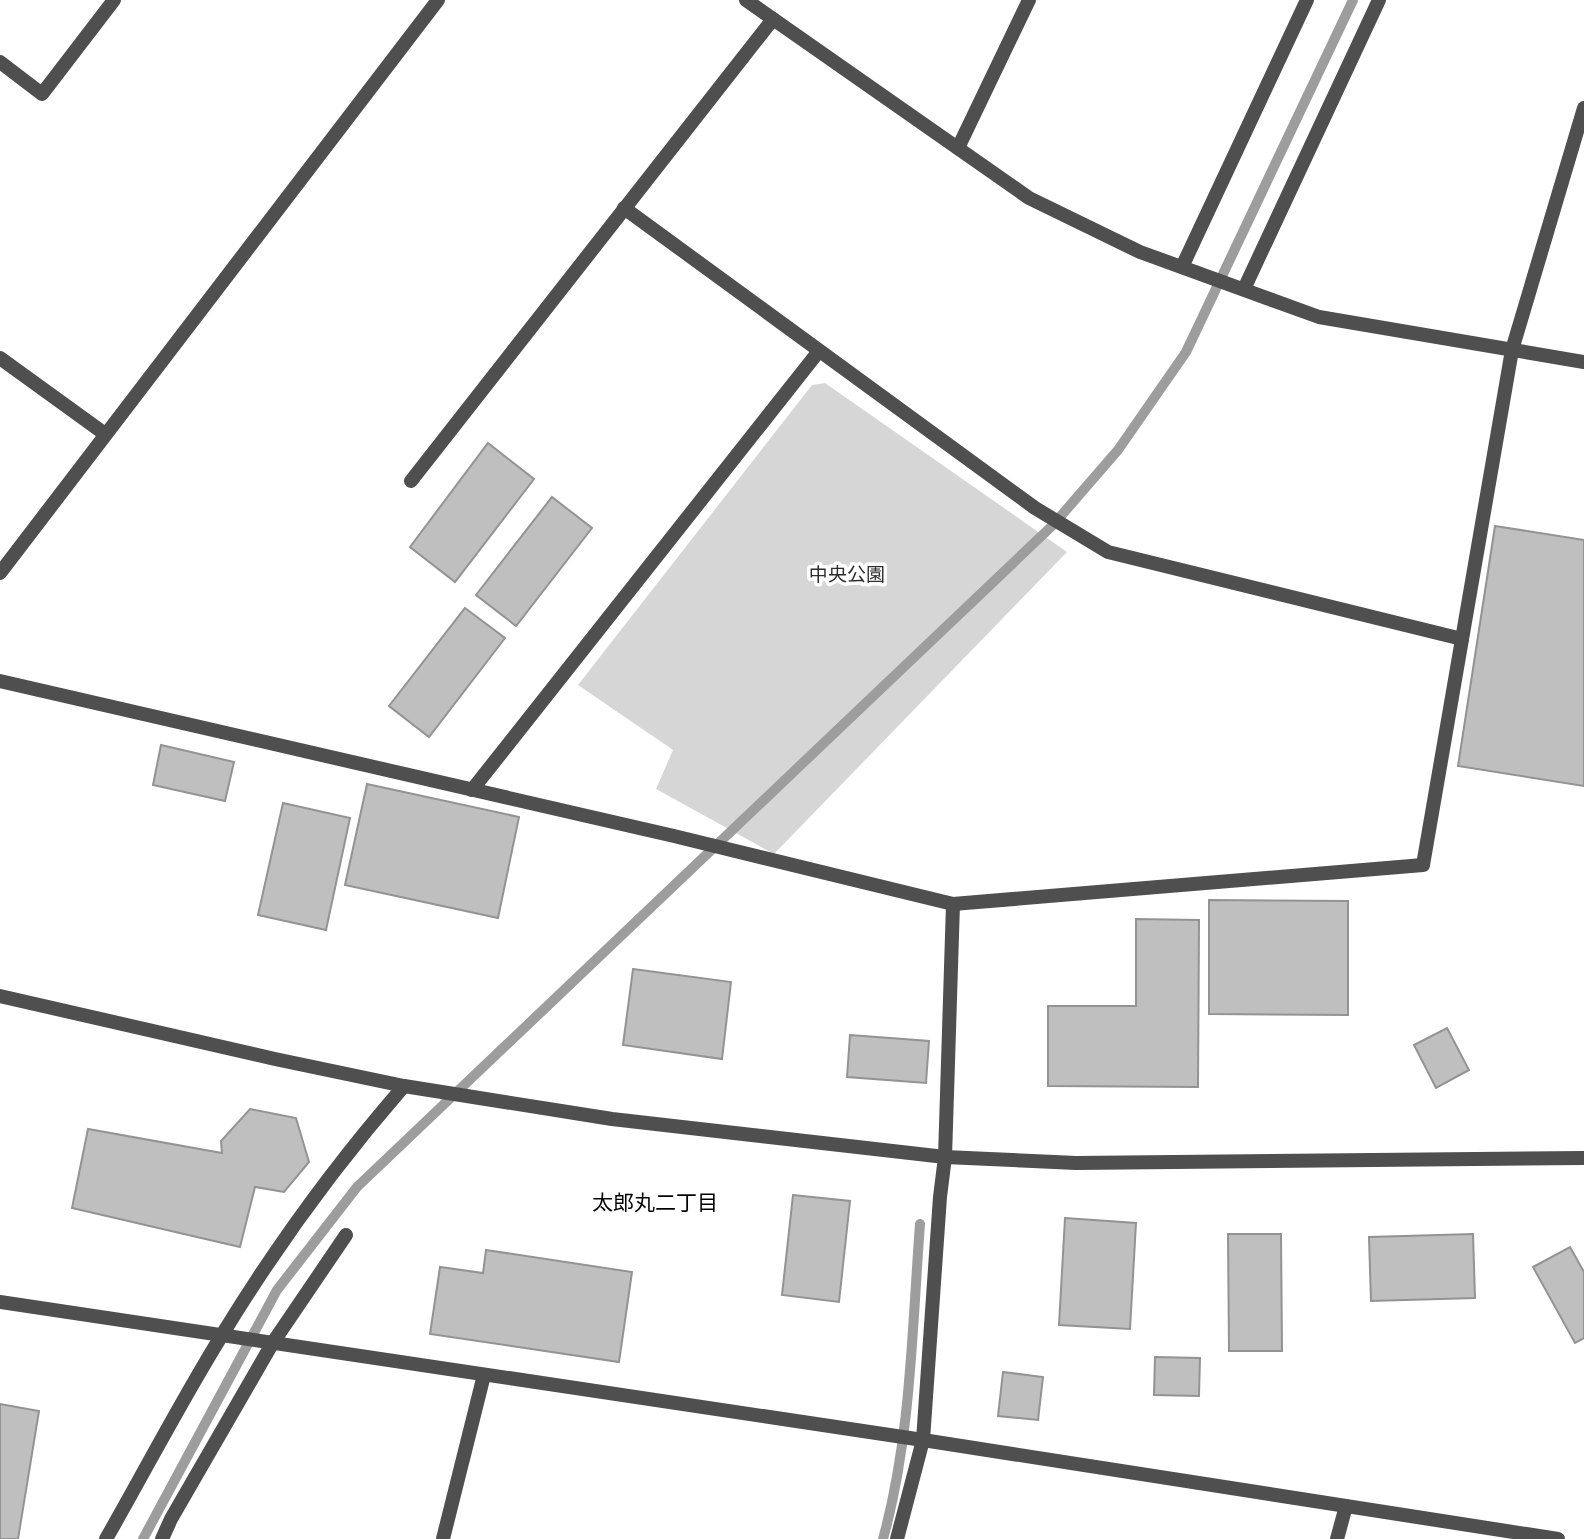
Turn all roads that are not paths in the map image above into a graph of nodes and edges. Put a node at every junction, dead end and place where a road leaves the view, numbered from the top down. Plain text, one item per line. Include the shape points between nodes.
1 (114, 0) edge
2 (439, 0) edge
3 (746, 0) edge
4 (1029, 0) edge
5 (1307, 0) edge
6 (1379, 0) edge
7 (773, 19) junction
8 (0, 62) edge
9 (1584, 108) edge
10 (958, 148) junction
11 (624, 208) junction
12 (1182, 267) junction
13 (1244, 289) junction
14 (1512, 350) junction
15 (819, 351) junction
16 (0, 358) edge
17 (1584, 362) edge
18 (105, 434) junction
19 (411, 481) dead end
20 (0, 573) edge
21 (1462, 639) junction
22 (0, 681) edge
23 (472, 790) junction
24 (953, 904) junction
25 (0, 996) edge
26 (404, 1086) junction
27 (945, 1157) junction
28 (1584, 1158) edge
29 (346, 1235) dead end
30 (0, 1302) edge
31 (228, 1337) junction
32 (265, 1343) junction
33 (484, 1375) junction
34 (923, 1440) junction
35 (1346, 1506) junction
36 (106, 1539) edge
37 (162, 1539) edge
38 (443, 1539) edge
39 (897, 1539) edge
40 (1337, 1539) edge
41 (1558, 1539) edge

1 - 8 street via 42,94
2 - 18 street
3 - 7 street
4 - 10 street
5 - 12 street
6 - 13 street
7 - 10 street
7 - 11 street
9 - 14 street
10 - 12 street via 1029,198 1140,252
11 - 15 street
11 - 19 street
12 - 13 street
13 - 14 street via 1318,317
14 - 17 street
14 - 21 street
15 - 21 street via 1046,515 1108,552
15 - 23 street
16 - 18 street
18 - 20 street
21 - 24 street via 1423,865
22 - 23 street
23 - 24 street
24 - 27 street
25 - 26 street
26 - 27 street via 612,1119
26 - 31 street via 273,1256
27 - 28 street via 1076,1163
27 - 34 street
29 - 32 street
30 - 31 street
31 - 32 street
31 - 36 street
32 - 33 street
32 - 37 street
33 - 34 street
33 - 38 street
34 - 35 street
34 - 39 street
35 - 40 street
35 - 41 street

